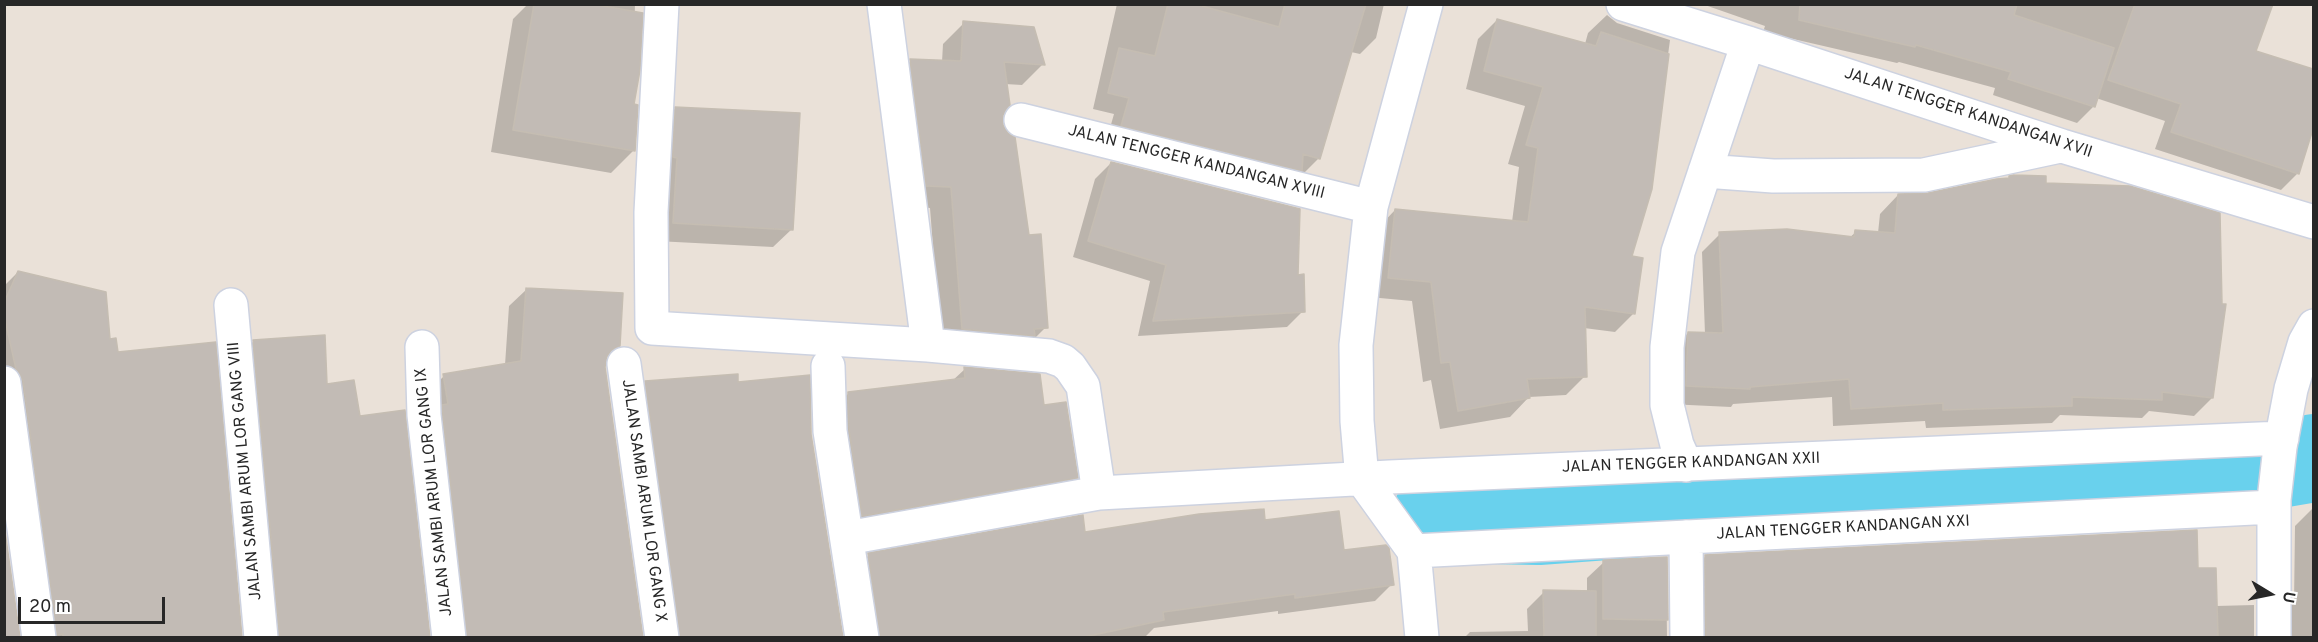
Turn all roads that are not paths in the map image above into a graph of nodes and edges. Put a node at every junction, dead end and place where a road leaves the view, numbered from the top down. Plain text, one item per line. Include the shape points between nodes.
1 (662, 4) edge
2 (884, 4) edge
3 (1426, 4) edge
4 (1623, 4) edge
5 (1748, 42) junction
6 (1021, 120) dead end
7 (2062, 146) junction
8 (1705, 171) junction
9 (1371, 207) junction
10 (2313, 222) edge
11 (231, 305) dead end
12 (2313, 326) edge
13 (928, 345) junction
14 (422, 347) dead end
15 (624, 364) dead end
16 (828, 366) dead end
17 (4, 383) edge
18 (2281, 442) junction
19 (1686, 465) junction
20 (1362, 479) junction
21 (1099, 493) junction
22 (2273, 503) junction
23 (1686, 537) junction
24 (847, 538) junction
25 (1414, 551) junction
26 (39, 638) edge
27 (261, 638) edge
28 (449, 638) edge
29 (662, 638) edge
30 (862, 638) edge
31 (1422, 638) edge
32 (1687, 638) edge
33 (2274, 638) edge

1 - 13 street via 651,212 652,328
2 - 13 street
3 - 9 street
4 - 5 street, JALAN TENGGER KANDANGAN XVII
5 - 7 street, JALAN TENGGER KANDANGAN XVII
5 - 8 street
6 - 9 street, JALAN TENGGER KANDANGAN XVIII
7 - 8 street via 1924,175 1773,176
7 - 10 street, JALAN TENGGER KANDANGAN XVII
8 - 19 street via 1678,252 1667,347 1667,405
9 - 20 street via 1356,345
11 - 27 street, JALAN SAMBI ARUM LOR GANG VIII
12 - 18 street via 2291,389
13 - 21 street via 1048,356 1070,367 1083,386
14 - 28 street, JALAN SAMBI ARUM LOR GANG IX via 424,415
15 - 29 street, JALAN SAMBI ARUM LOR GANG X
16 - 24 street via 830,431
17 - 26 street
18 - 19 street, JALAN TENGGER KANDANGAN XXII
18 - 22 street
19 - 20 street, JALAN TENGGER KANDANGAN XXII
20 - 21 street, JALAN TENGGER KANDANGAN XXII
20 - 25 street
21 - 24 street, JALAN TENGGER KANDANGAN XXII
22 - 23 street, JALAN TENGGER KANDANGAN XXI
22 - 33 street
23 - 25 street, JALAN TENGGER KANDANGAN XXI
23 - 32 street
24 - 30 street
25 - 31 street

